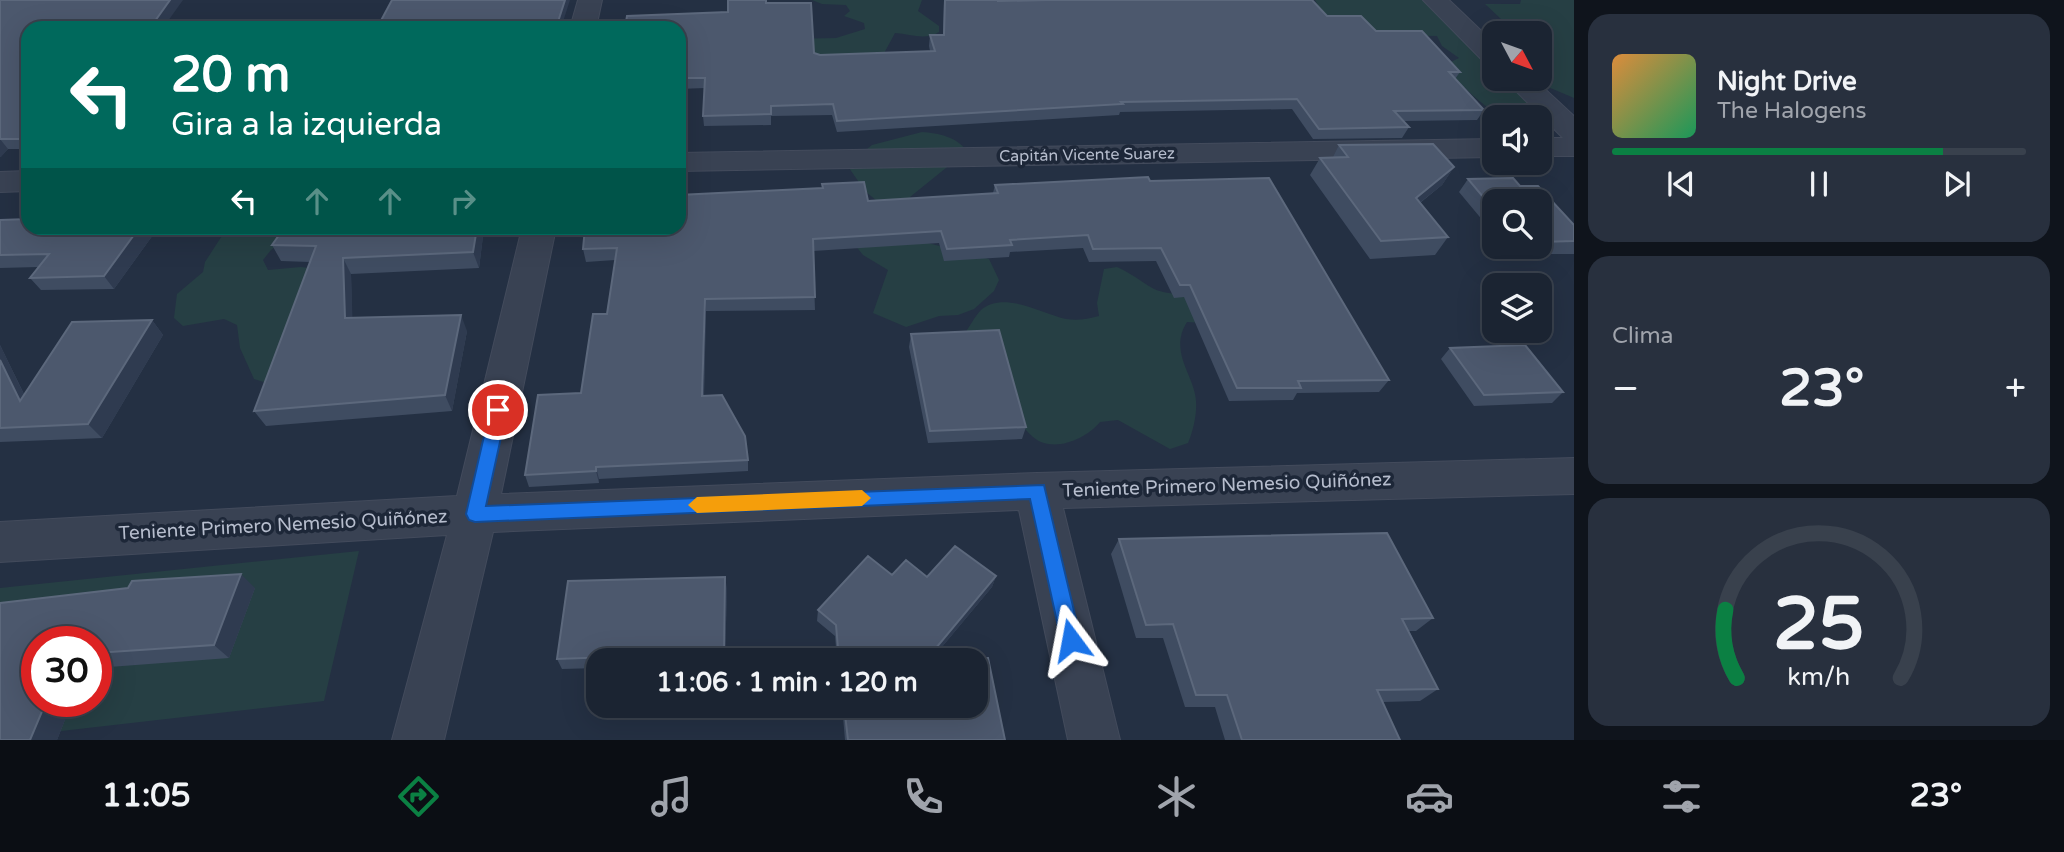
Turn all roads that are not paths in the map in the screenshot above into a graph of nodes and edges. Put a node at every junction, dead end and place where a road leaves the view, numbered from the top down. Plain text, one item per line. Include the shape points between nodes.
1 (590, 0) edge
2 (1434, 0) edge
3 (585, 21) edge
4 (1482, 46) edge
5 (1531, 91) edge
6 (1574, 132) edge
7 (1552, 147) edge
8 (1574, 147) edge
9 (1482, 148) edge
10 (686, 162) edge
11 (21, 181) edge
12 (0, 182) edge
13 (537, 235) edge
14 (1574, 476) edge
15 (1037, 491) junction
16 (475, 514) junction
17 (0, 542) edge
18 (418, 740) edge
19 (1094, 740) edge

1 - 3 street
2 - 4 street
5 - 6 street
7 - 8 street
9 - 10 street, Capitán Vicente Suarez
11 - 12 street
13 - 16 street
14 - 15 street, Teniente Primero Nemesio Quiñónez
15 - 16 street, Teniente Primero Nemesio Quiñónez
15 - 19 street
16 - 17 street, Teniente Primero Nemesio Quiñónez
16 - 18 street

